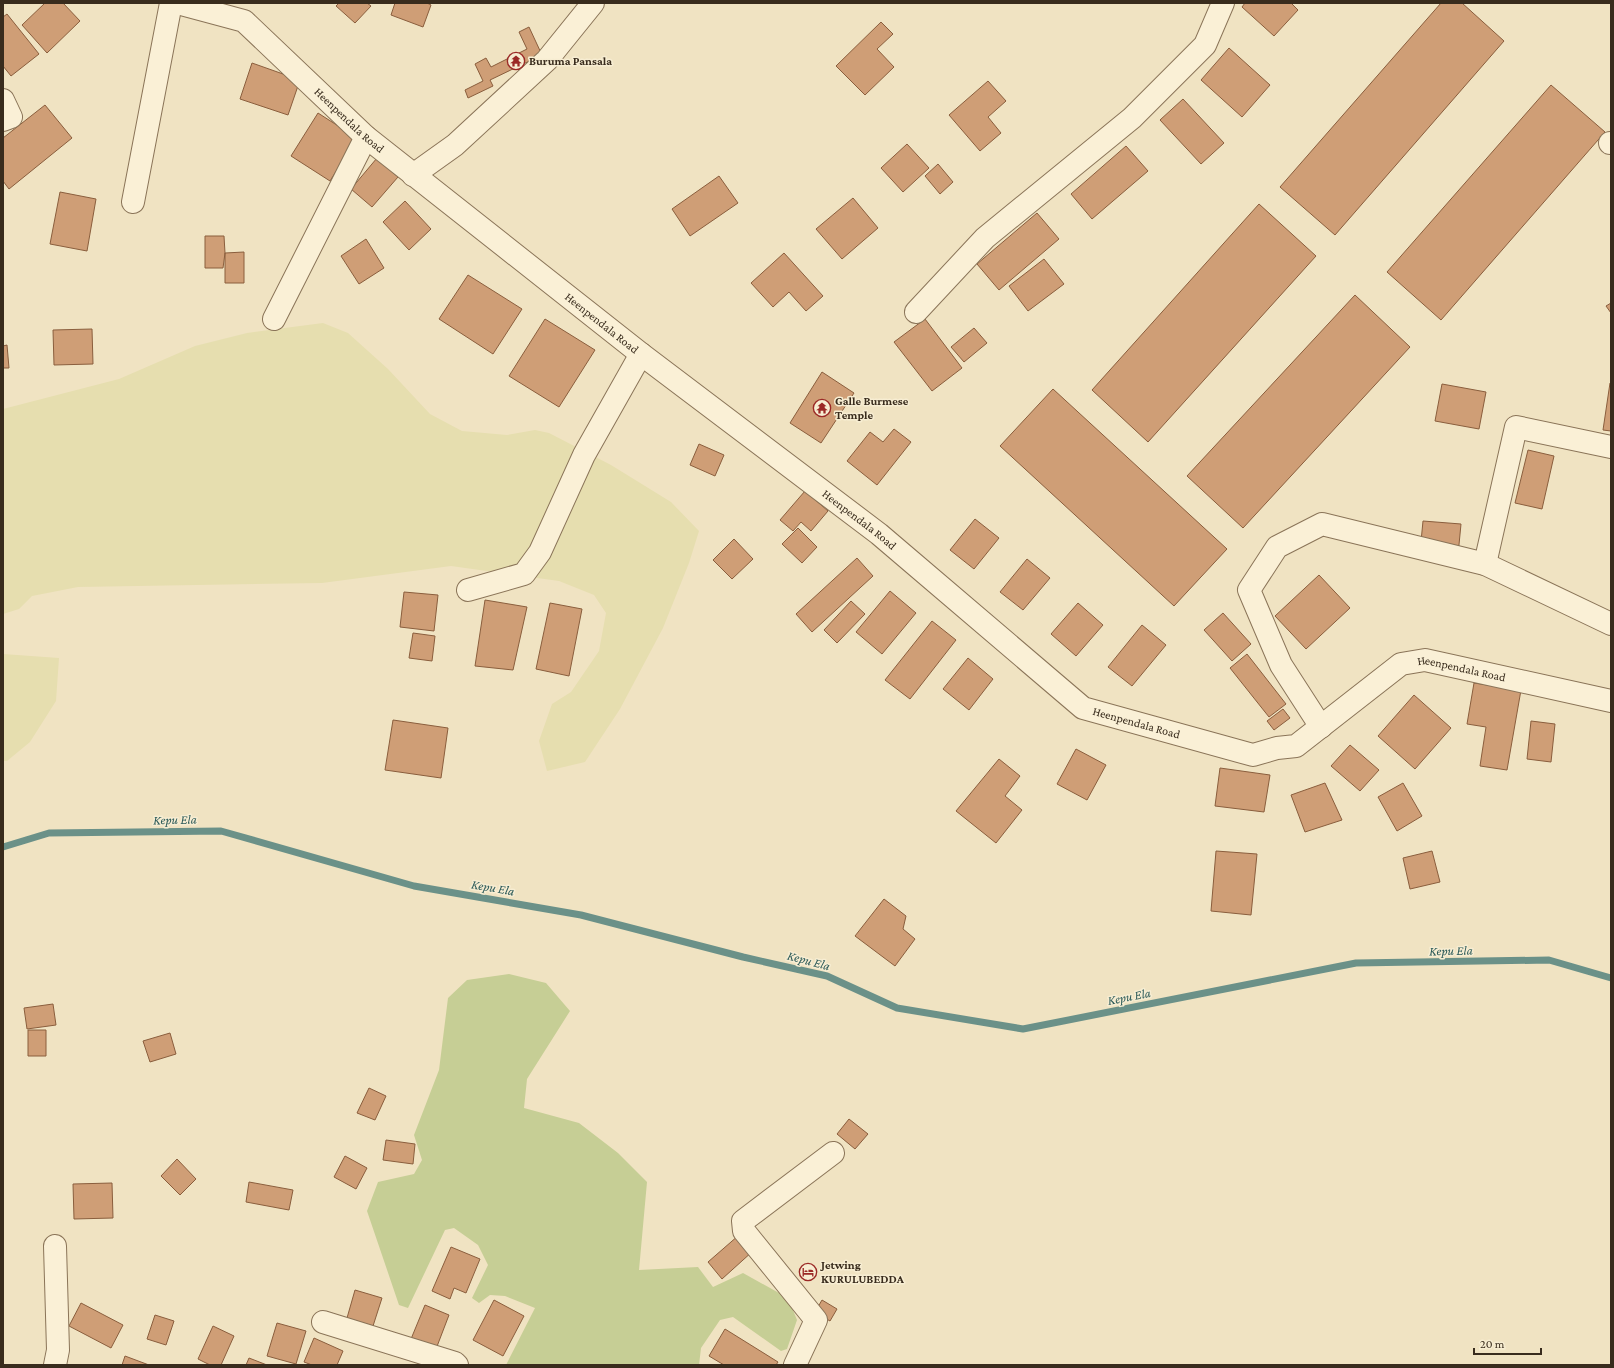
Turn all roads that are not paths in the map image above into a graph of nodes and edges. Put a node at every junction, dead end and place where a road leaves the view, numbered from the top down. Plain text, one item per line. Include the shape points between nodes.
1 (172, 3) edge
2 (177, 3) edge
3 (593, 3) edge
4 (1223, 3) edge
5 (3, 100) edge
6 (3, 120) edge
7 (366, 137) junction
8 (413, 175) junction
9 (133, 202) dead end
10 (916, 312) dead end
11 (274, 319) dead end
12 (641, 354) junction
13 (1611, 447) edge
14 (1485, 564) junction
15 (468, 590) dead end
16 (1611, 624) edge
17 (1611, 701) edge
18 (1321, 727) junction
19 (833, 1154) dead end
20 (55, 1246) dead end
21 (323, 1322) dead end
22 (55, 1365) edge
23 (457, 1365) edge
24 (795, 1365) edge

1 - 9 street
2 - 7 street, Heenpendala Road via 244,21
3 - 8 street via 547,60 455,144
4 - 10 street via 1205,45 1132,118 985,238
5 - 6 street via 11,117
7 - 8 street, Heenpendala Road
7 - 11 street
8 - 12 street, Heenpendala Road
12 - 15 street via 584,455 540,552 524,574
12 - 18 street, Heenpendala Road via 878,534 1083,708 1253,755 1296,746
13 - 14 street via 1516,427
14 - 16 street
14 - 18 street via 1322,524 1276,547 1249,590 1281,665
17 - 18 street, Heenpendala Road via 1425,660 1401,664
19 - 24 street via 743,1221 744,1231 816,1320
20 - 22 street via 58,1350
21 - 23 street

